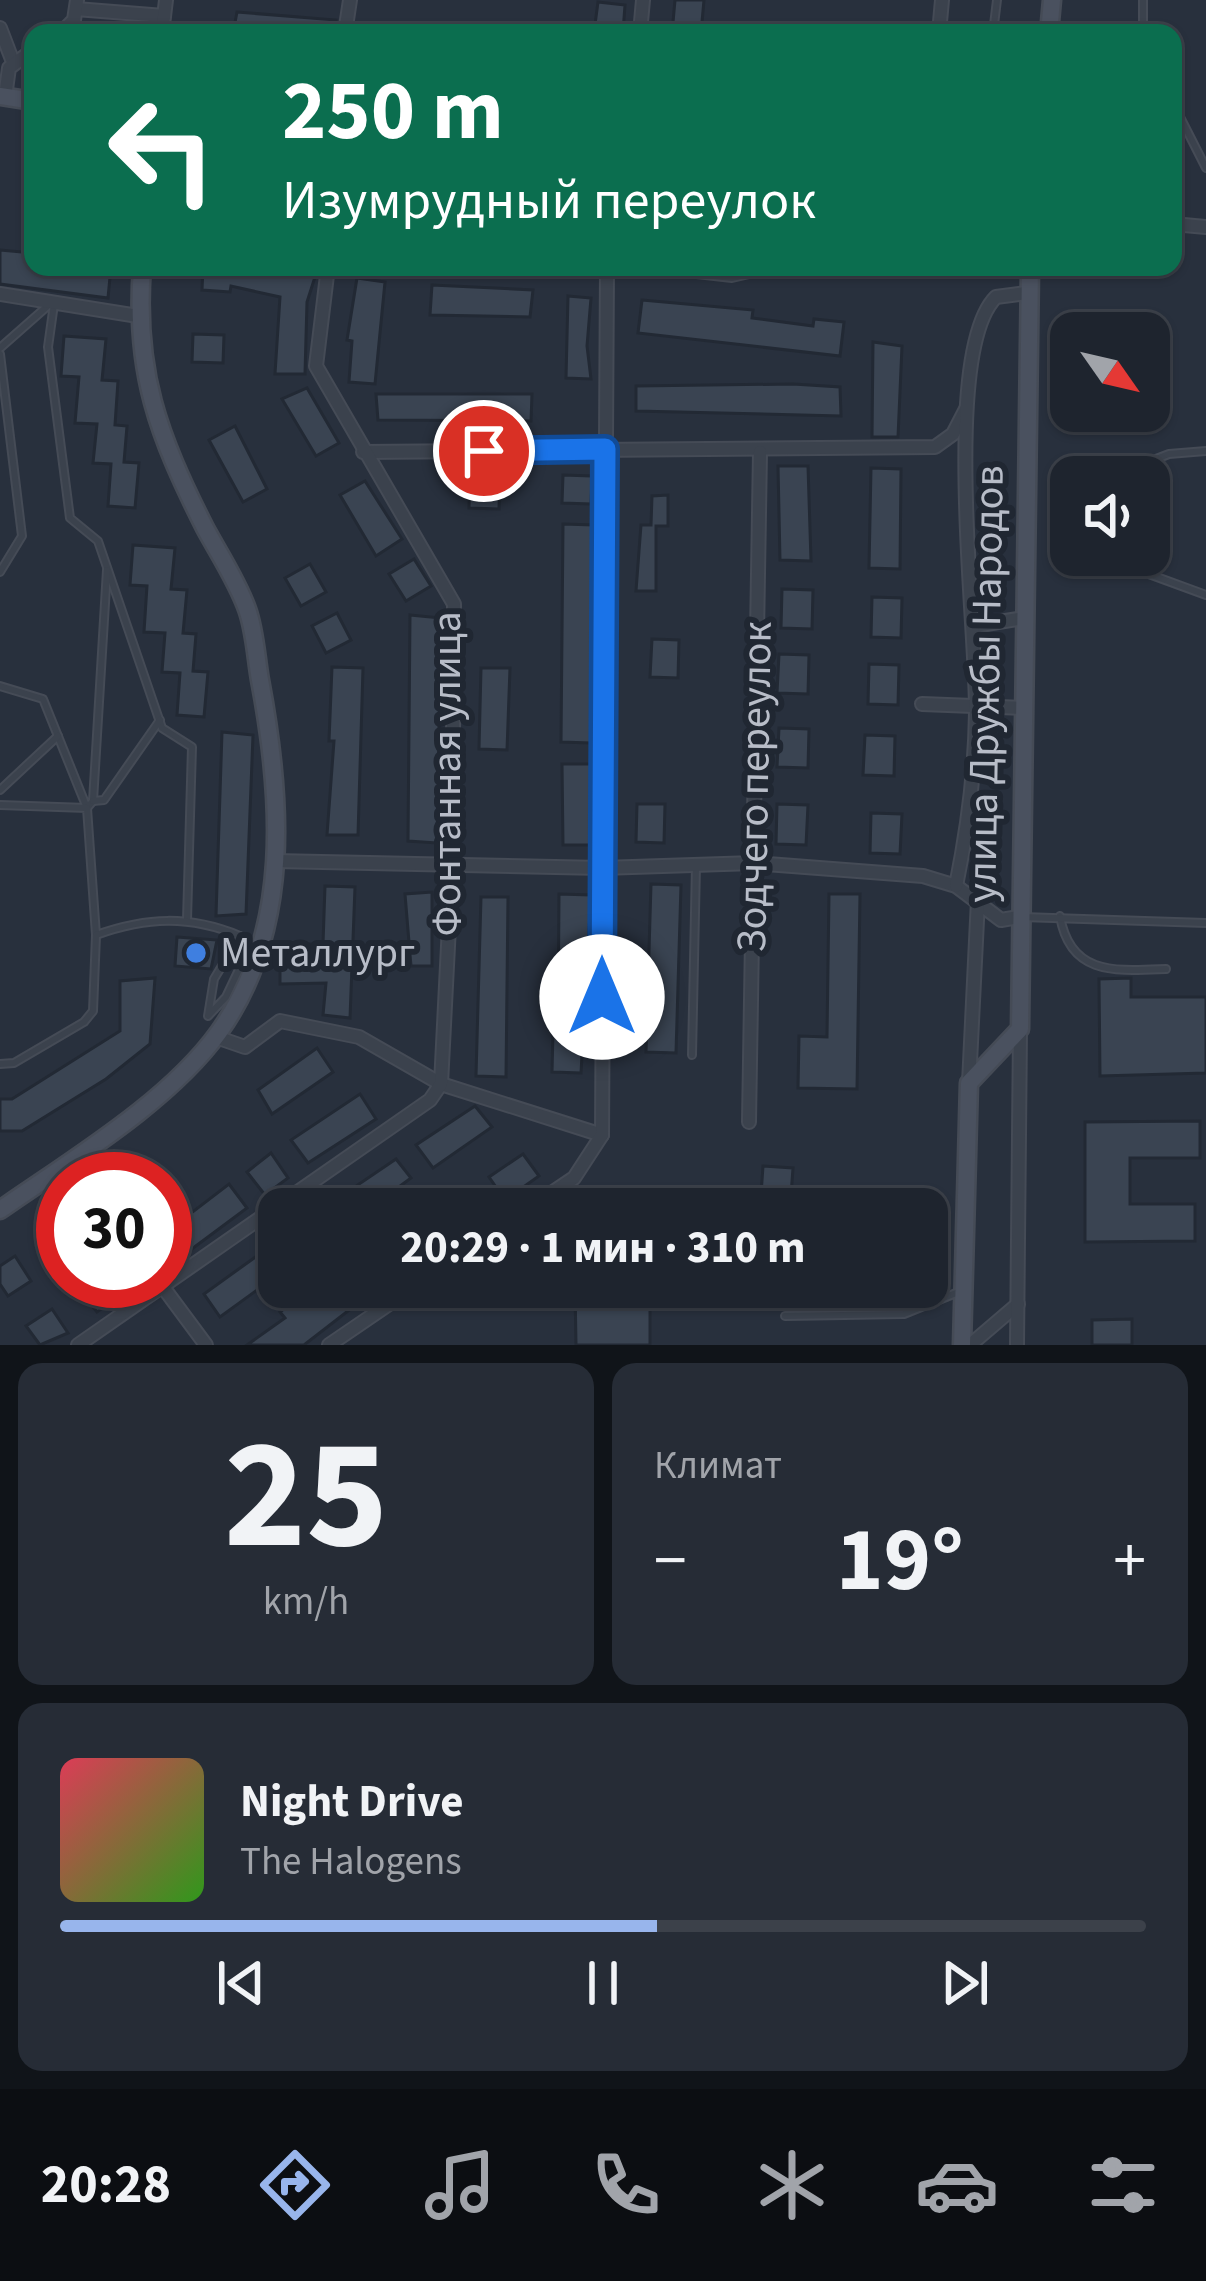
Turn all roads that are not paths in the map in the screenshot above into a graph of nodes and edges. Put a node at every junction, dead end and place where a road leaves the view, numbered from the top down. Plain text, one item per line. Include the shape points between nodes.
1 (166, 0) edge
2 (76, 5) edge
3 (164, 16) junction
4 (163, 24) edge
5 (0, 28) edge
6 (24, 55) edge
7 (13, 62) junction
8 (2, 97) edge
9 (1182, 121) edge
10 (1206, 168) edge
11 (141, 276) edge
12 (327, 276) edge
13 (607, 276) edge
14 (1029, 276) edge
15 (1028, 293) junction
16 (0, 294) edge
17 (55, 300) junction
18 (138, 316) junction
19 (0, 351) edge
20 (967, 408) junction
21 (605, 449) junction
22 (1206, 451) edge
23 (363, 452) junction
24 (760, 452) junction
25 (1164, 456) edge
26 (107, 566) junction
27 (0, 572) edge
28 (1155, 576) edge
29 (1206, 595) edge
30 (1024, 618) junction
31 (974, 626) junction
32 (0, 686) edge
33 (922, 704) dead end
34 (976, 706) junction
35 (1022, 708) junction
36 (160, 719) junction
37 (58, 736) junction
38 (0, 790) edge
39 (0, 805) edge
40 (90, 805) junction
41 (275, 861) junction
42 (754, 863) junction
43 (696, 865) junction
44 (452, 867) junction
45 (602, 868) junction
46 (956, 886) junction
47 (978, 900) junction
48 (1060, 916) junction
49 (1019, 917) junction
50 (187, 920) junction
51 (1206, 923) edge
52 (96, 934) junction
53 (239, 936) junction
54 (251, 959) junction
55 (1166, 970) dead end
56 (1020, 1029) junction
57 (216, 1037) junction
58 (692, 1055) dead end
59 (0, 1060) edge
60 (969, 1082) junction
61 (441, 1084) junction
62 (749, 1122) dead end
63 (602, 1135) junction
64 (82, 1152) edge
65 (36, 1185) edge
66 (559, 1188) edge
67 (0, 1210) edge
68 (192, 1261) edge
69 (964, 1290) junction
70 (1018, 1304) junction
71 (127, 1308) edge
72 (179, 1308) edge
73 (383, 1308) edge
74 (785, 1316) dead end
75 (78, 1345) edge
76 (206, 1345) edge
77 (329, 1345) edge
78 (966, 1345) edge
79 (1017, 1345) edge

1 - 3 street
2 - 3 street
3 - 4 street
5 - 7 street
6 - 7 street
7 - 8 street
9 - 10 lane
11 - 18 street
12 - 23 street, Фонтанная улица via 316,366
13 - 21 street
14 - 15 street, улица Дружбы Народов
15 - 20 street via 996,297 983,314
15 - 30 street, улица Дружбы Народов
16 - 17 street
17 - 18 street
17 - 19 lane
17 - 26 lane via 49,346 70,518 98,541
18 - 41 street via 144,385 180,479 248,610 278,794
19 - 27 lane via 22,536
20 - 24 street via 935,447
20 - 31 street
21 - 23 street
21 - 24 street
21 - 45 street
22 - 25 lane
23 - 44 street, Фонтанная улица via 454,604
24 - 42 street, Зодчего переулок
26 - 36 lane
26 - 40 lane
28 - 29 lane
30 - 31 street
30 - 35 street, улица Дружбы Народов
31 - 34 street
32 - 37 lane via 43,699
33 - 34 street
34 - 35 street
34 - 46 street via 974,796
35 - 49 street, улица Дружбы Народов
36 - 40 lane via 104,800
36 - 50 lane via 193,747
37 - 38 lane
37 - 40 lane
39 - 40 lane
40 - 52 lane
41 - 44 street
41 - 54 street
42 - 43 street
42 - 46 street via 923,876
42 - 62 street, Зодчего переулок
43 - 45 street
43 - 58 lane
44 - 45 street
44 - 61 street, Фонтанная улица
45 - 63 street
46 - 47 street
47 - 49 street via 1000,920
47 - 60 street, улица Дружбы Народов
48 - 49 lane
48 - 51 lane
48 - 55 lane via 1084,963 1106,971
49 - 56 street, улица Дружбы Народов
50 - 52 lane via 140,920
50 - 53 lane
52 - 59 lane via 93,1011 14,1063
53 - 54 lane
53 - 54 lane via 214,979 208,1016
54 - 57 street
56 - 60 street
56 - 70 street
57 - 61 street via 245,1047 280,1022 359,1037
57 - 64 street
60 - 69 street, улица Дружбы Народов
61 - 63 street
61 - 68 street via 430,1100
63 - 66 street
65 - 67 street
69 - 74 lane via 904,1314
69 - 78 street, улица Дружбы Народов
70 - 78 street
70 - 79 street
71 - 75 street
72 - 76 street
73 - 77 street

